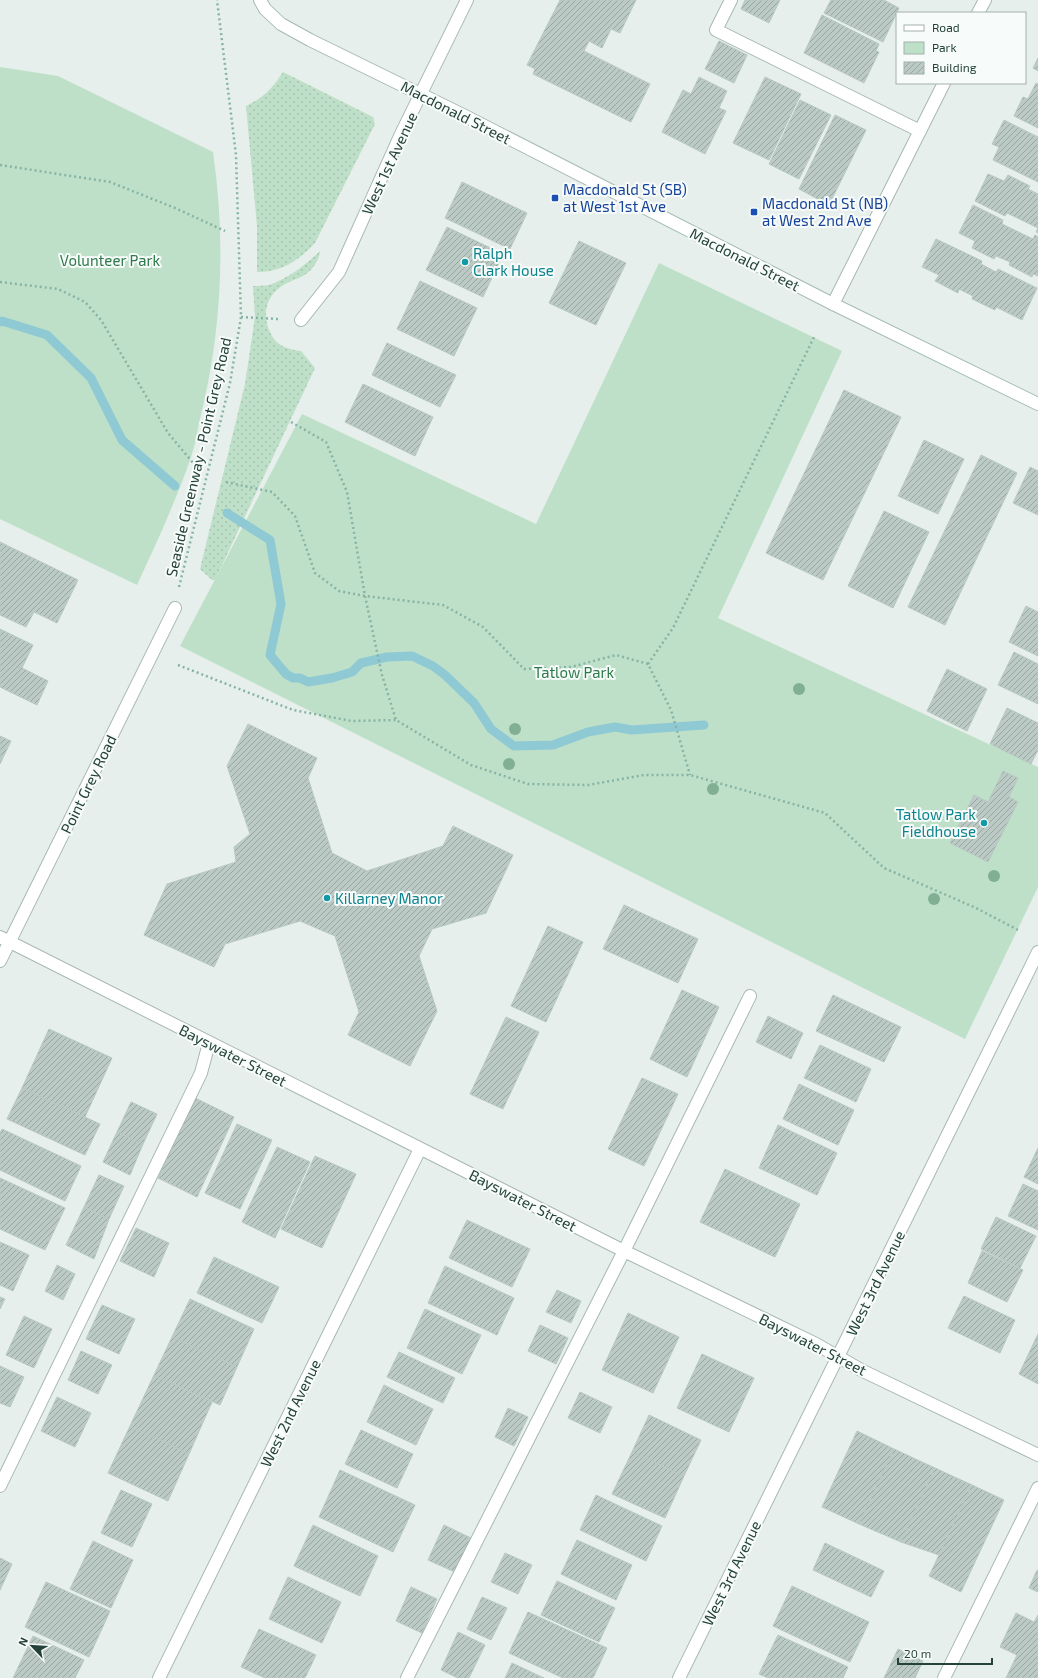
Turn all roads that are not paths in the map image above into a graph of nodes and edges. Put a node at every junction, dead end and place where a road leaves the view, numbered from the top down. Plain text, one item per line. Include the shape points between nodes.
1 (467, 0) edge
2 (731, 0) edge
3 (985, 0) edge
4 (263, 4) edge
5 (979, 12) edge
6 (944, 84) edge
7 (421, 94) junction
8 (920, 131) junction
9 (833, 304) junction
10 (301, 320) road end
11 (1038, 404) edge
12 (175, 608) road end
13 (5, 940) edge
14 (1038, 952) edge
15 (0, 961) edge
16 (750, 996) dead end
17 (209, 1043) junction
18 (420, 1149) junction
19 (624, 1251) junction
20 (838, 1357) junction
21 (1038, 1455) edge
22 (0, 1486) edge
23 (1038, 1488) edge
24 (159, 1678) edge
25 (407, 1678) edge
26 (679, 1678) edge
27 (944, 1678) edge

1 - 7 street, West 1st Avenue
2 - 8 street via 716,30
3 - 5 street
4 - 7 street, Macdonald Street via 281,24
6 - 8 street
7 - 9 street, Macdonald Street
7 - 10 street, West 1st Avenue via 338,272
8 - 9 street
9 - 11 street, Macdonald Street
12 - 13 street, Point Grey Road
13 - 15 street, Point Grey Road
13 - 17 street, Bayswater Street
14 - 20 street, West 3rd Avenue
16 - 19 street
17 - 18 street, Bayswater Street
17 - 22 street via 201,1073
18 - 19 street, Bayswater Street
18 - 24 street, West 2nd Avenue
19 - 20 street, Bayswater Street
19 - 25 street
20 - 21 street, Bayswater Street
20 - 26 street, West 3rd Avenue
23 - 27 street

